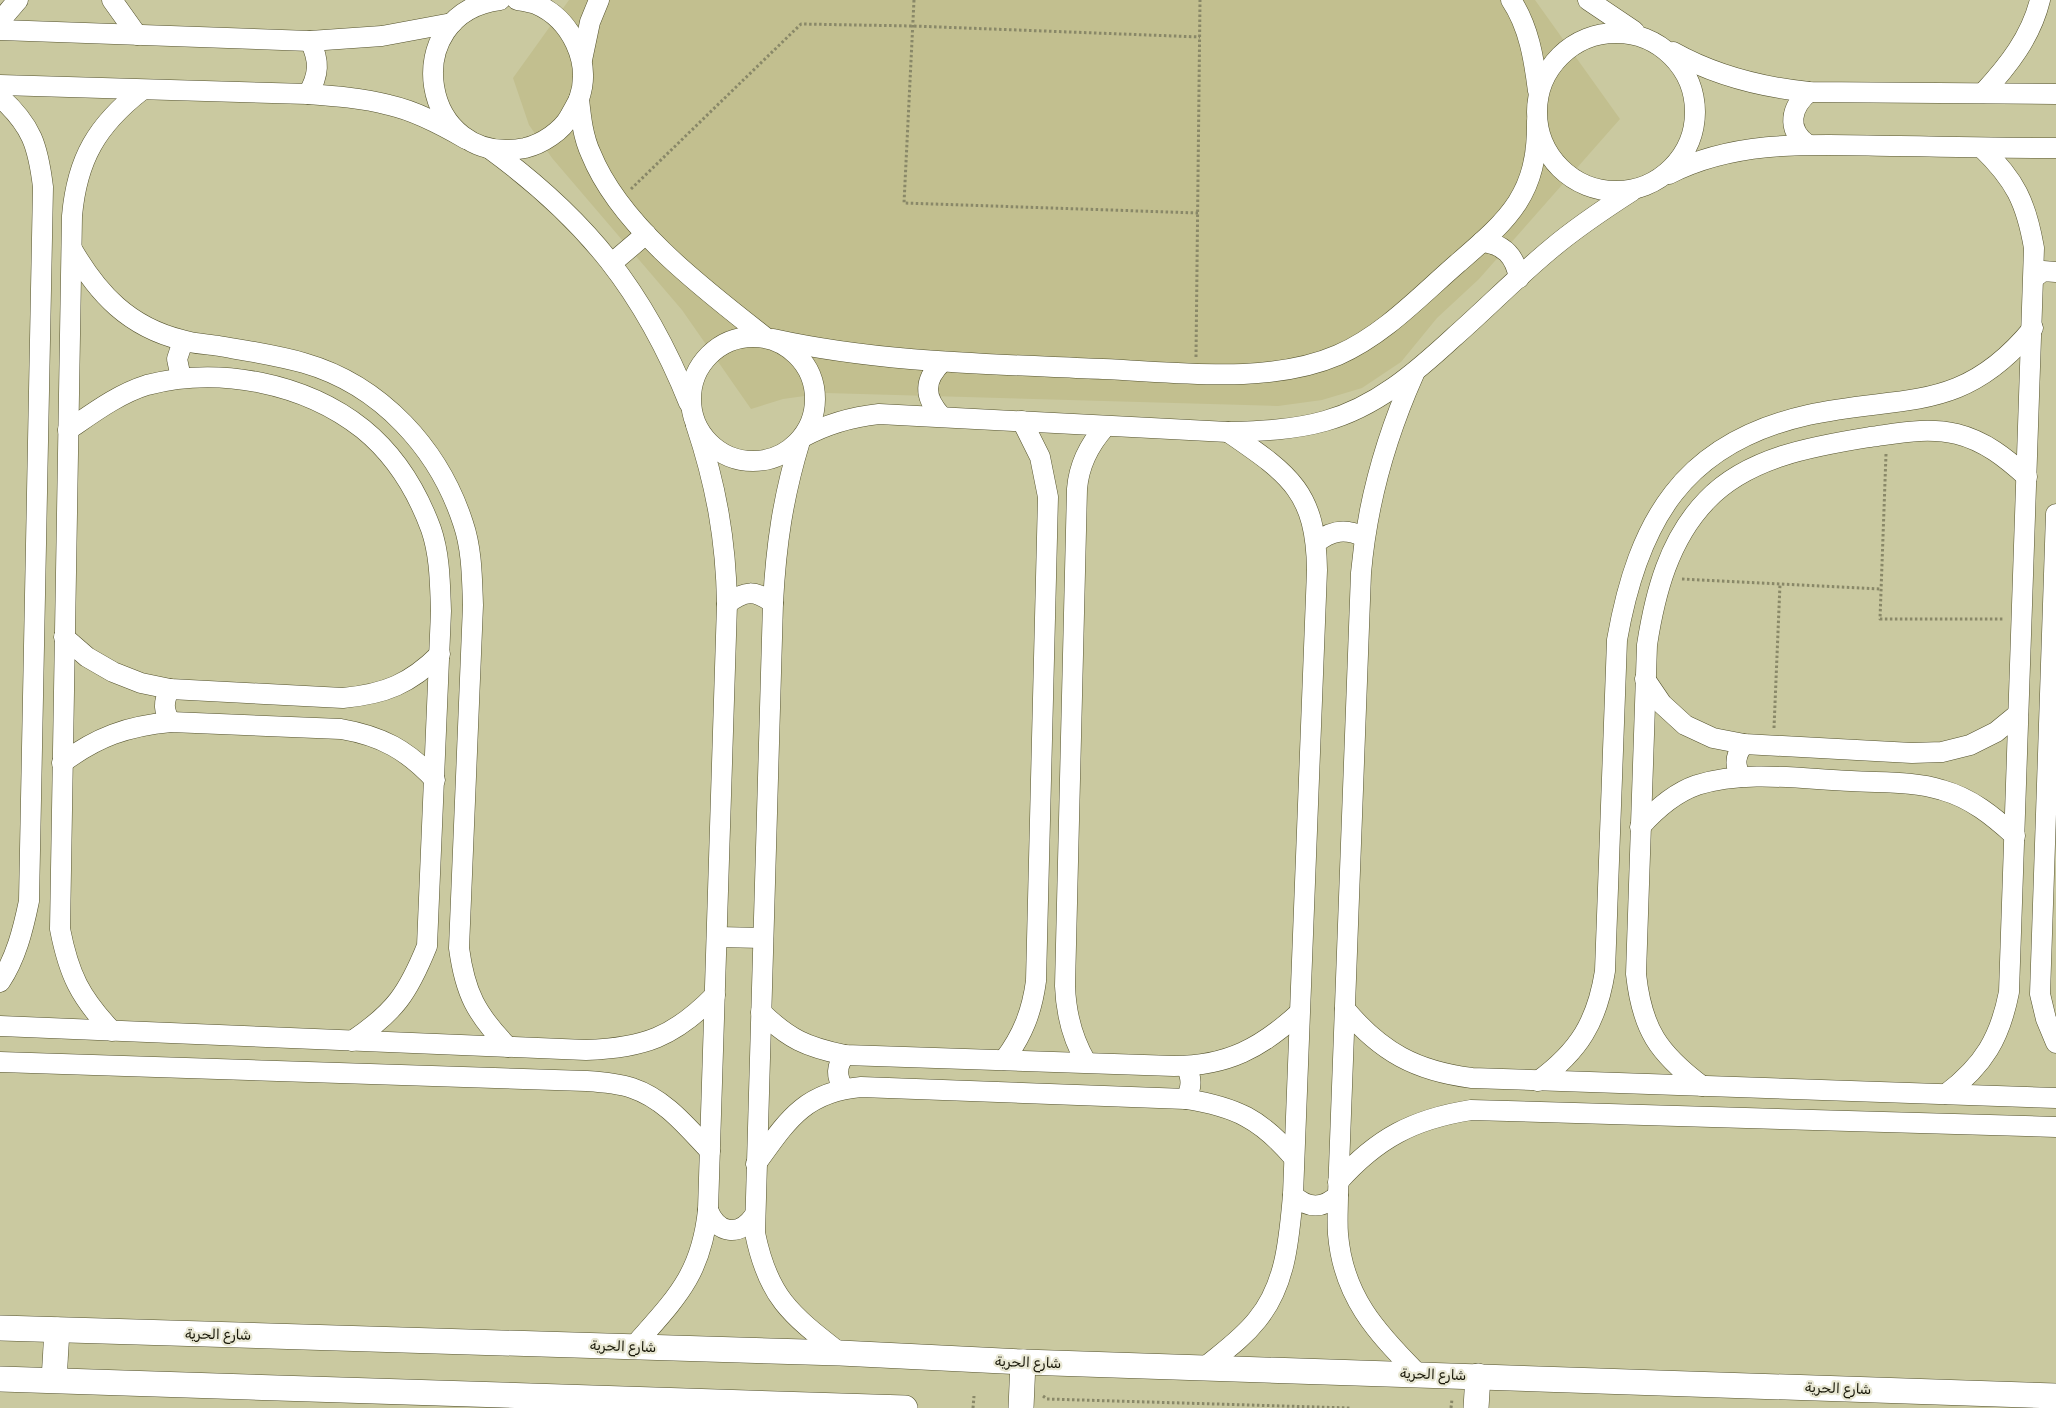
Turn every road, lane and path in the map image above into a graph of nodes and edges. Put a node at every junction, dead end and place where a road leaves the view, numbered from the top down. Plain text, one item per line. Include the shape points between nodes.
1 (18, 0) edge
2 (112, 0) edge
3 (517, 0) edge
4 (599, 0) edge
5 (914, 0) edge
6 (1200, 0) edge
7 (1511, 0) edge
8 (1588, 0) edge
9 (2040, 0) edge
10 (491, 1) edge
11 (0, 21) edge
12 (452, 22) junction
13 (913, 26) junction
14 (0, 30) edge
15 (137, 35) junction
16 (1640, 35) junction
17 (1200, 37) junction
18 (310, 41) junction
19 (1663, 47) junction
20 (582, 60) junction
21 (0, 85) edge
22 (142, 90) junction
23 (1809, 92) junction
24 (1983, 93) junction
25 (308, 94) junction
26 (2056, 94) edge
27 (1538, 96) junction
28 (0, 97) edge
29 (579, 99) junction
30 (1537, 121) junction
31 (466, 138) junction
32 (1807, 144) junction
33 (488, 148) junction
34 (1982, 148) junction
35 (2056, 148) edge
36 (1656, 181) junction
37 (43, 188) junction
38 (1632, 190) junction
39 (74, 192) junction
40 (618, 201) junction
41 (1198, 213) junction
42 (646, 234) junction
43 (1482, 242) junction
44 (72, 249) junction
45 (612, 263) junction
46 (2056, 272) edge
47 (1519, 278) junction
48 (2034, 278) junction
49 (2033, 328) junction
50 (769, 338) junction
51 (183, 341) junction
52 (942, 362) junction
53 (1196, 372) junction
54 (1414, 374) junction
55 (180, 378) junction
56 (1930, 398) junction
57 (690, 405) junction
58 (941, 416) junction
59 (1022, 421) junction
60 (696, 425) junction
61 (1105, 427) junction
62 (68, 430) junction
63 (1930, 430) junction
64 (1228, 432) junction
65 (1886, 435) junction
66 (801, 439) junction
67 (2027, 477) junction
68 (2056, 514) edge
69 (1648, 535) junction
70 (1364, 537) junction
71 (1316, 543) junction
72 (1673, 547) junction
73 (34, 576) junction
74 (66, 576) junction
75 (1661, 578) junction
76 (1780, 584) junction
77 (1881, 589) junction
78 (773, 603) junction
79 (727, 604) junction
80 (2022, 619) junction
81 (64, 637) junction
82 (440, 654) junction
83 (2021, 665) junction
84 (2051, 667) junction
85 (1645, 679) junction
86 (170, 689) junction
87 (343, 698) junction
88 (2018, 714) junction
89 (171, 722) junction
90 (341, 729) junction
91 (1744, 744) junction
92 (1773, 746) junction
93 (1912, 753) junction
94 (62, 763) junction
95 (1741, 777) junction
96 (435, 780) junction
97 (1913, 784) junction
98 (1640, 827) junction
99 (2015, 836) junction
100 (29, 902) junction
101 (59, 903) junction
102 (717, 937) junction
103 (763, 938) junction
104 (427, 946) junction
105 (459, 948) junction
106 (1605, 971) junction
107 (1636, 974) junction
108 (0, 982) edge
109 (2009, 992) junction
110 (2040, 994) junction
111 (715, 995) junction
112 (1345, 1010) junction
113 (761, 1012) junction
114 (1299, 1014) junction
115 (0, 1026) edge
116 (112, 1031) junction
117 (352, 1041) junction
118 (2056, 1043) edge
119 (508, 1047) junction
120 (586, 1050) junction
121 (844, 1055) junction
122 (1004, 1060) junction
123 (0, 1062) edge
124 (1086, 1062) junction
125 (1186, 1066) junction
126 (1472, 1078) junction
127 (586, 1081) junction
128 (1538, 1081) junction
129 (1702, 1086) junction
130 (844, 1089) junction
131 (1818, 1090) junction
132 (1946, 1094) junction
133 (2056, 1098) edge
134 (1186, 1099) junction
135 (1472, 1110) junction
136 (1818, 1120) junction
137 (2056, 1127) edge
138 (710, 1152) junction
139 (1294, 1158) junction
140 (756, 1164) junction
141 (1338, 1189) junction
142 (1293, 1195) junction
143 (708, 1210) junction
144 (754, 1216) junction
145 (0, 1328) edge
146 (58, 1330) junction
147 (634, 1346) junction
148 (840, 1352) junction
149 (1023, 1362) junction
150 (1205, 1367) junction
151 (1418, 1374) junction
152 (1478, 1376) junction
153 (0, 1379) edge
154 (54, 1380) junction
155 (1450, 1393) dead end
156 (964, 1395) dead end
157 (974, 1396) junction
158 (983, 1396) dead end
159 (2056, 1396) edge
160 (406, 1400) edge
161 (1031, 1402) edge
162 (588, 1403) edge
163 (811, 1406) edge
164 (905, 1408) edge
165 (973, 1408) edge
166 (1350, 1408) edge
167 (1451, 1408) edge
168 (1476, 1408) edge

1 - 11 street
2 - 15 street
3 - 20 street via 536,4 557,17 573,36
4 - 20 street via 590,22
5 - 13 path
6 - 17 path
7 - 27 street via 1528,34
8 - 16 street
9 - 24 street via 2025,40
10 - 12 street via 468,10
12 - 18 street via 382,36
12 - 31 street via 438,45 432,71 435,97 447,120
13 - 17 path
13 - 40 path via 801,24
13 - 41 path via 904,203
14 - 15 street
15 - 18 street
16 - 19 street
16 - 27 street via 1614,32 1596,35 1565,50 1548,71
17 - 41 path
18 - 25 street via 318,68
19 - 23 street via 1736,79
19 - 36 street via 1682,66 1693,90 1696,116 1690,142 1677,164
20 - 29 street via 583,80
21 - 22 street
22 - 25 street
22 - 39 street via 122,105 91,144 80,167
23 - 24 street
23 - 32 street via 1795,108 1793,119 1800,139
24 - 26 street
25 - 31 street via 390,105 430,119
27 - 30 street
28 - 37 street via 22,119 34,140
29 - 33 street via 569,119 553,135 533,146 510,151
29 - 40 street via 590,153
30 - 38 street via 1549,154 1559,168 1580,184 1606,192
30 - 43 street via 1537,147 1532,172 1522,195 1508,216
31 - 33 street
32 - 34 street
32 - 36 street via 1729,152 1696,162
33 - 45 street via 553,199
34 - 35 street
34 - 48 street via 2008,176 2029,219 2034,248
36 - 38 street
37 - 39 street via 59,182
37 - 73 street
38 - 47 street via 1552,248
39 - 44 street
40 - 42 street
41 - 53 path
42 - 45 street
42 - 50 street via 704,287
43 - 47 street via 1504,248 1512,256
43 - 53 street via 1387,324 1338,355 1282,371
44 - 51 street via 106,297 154,332
44 - 62 street
45 - 57 street via 655,329
46 - 48 street via 2044,271
47 - 54 street
48 - 49 street
49 - 56 street via 1998,365 1977,379
49 - 67 street
50 - 52 street via 851,354
50 - 57 street via 745,337 727,342 711,352 699,368 692,386
50 - 66 street via 791,349 804,363 813,381 816,400 812,420
51 - 55 street via 177,359
51 - 105 street via 270,354 306,363 341,378 373,397 402,421 428,451 449,486 472,564 473,605
52 - 53 street
52 - 58 street via 928,383 932,407
54 - 64 street via 1372,401 1326,421 1294,428
54 - 70 street via 1378,470
55 - 62 street via 119,397
55 - 82 street via 238,380 300,394 329,407 364,430 392,458 415,492 431,530 440,570
56 - 63 street
56 - 69 street via 1808,415 1737,440 1709,457 1684,479 1663,506
57 - 60 street
58 - 59 street
58 - 66 street via 859,416 820,428
59 - 61 street
59 - 122 street via 1040,457 1048,497 1036,980 1028,1020
60 - 66 street via 707,442 724,455 743,461 764,461 783,454
60 - 79 street via 710,467 722,528
61 - 64 street
61 - 124 street via 1087,452 1076,489 1065,986 1072,1034
62 - 74 street
63 - 65 street
63 - 67 street via 1957,434 1983,444 2007,458
64 - 71 street via 1288,478 1312,520
65 - 72 street via 1821,445 1780,457 1729,481 1707,500
65 - 77 path
66 - 78 street via 779,526
67 - 80 street
68 - 84 street
69 - 72 street
69 - 106 street via 1626,595 1618,640
70 - 71 street via 1354,532 1334,532
70 - 112 street
71 - 114 street
72 - 75 street
73 - 74 street
73 - 100 street
74 - 81 street
75 - 76 path
75 - 85 street via 1647,645
76 - 77 path
76 - 92 path
77 - 80 path via 1880,618
78 - 79 street via 762,595 750,593 737,596
78 - 103 street
79 - 102 street
80 - 83 street
81 - 86 street via 113,672 141,683
81 - 94 street
82 - 87 street via 406,682 386,691
82 - 96 street
83 - 84 street
83 - 88 street
84 - 110 street
85 - 91 street via 1662,704 1685,724 1713,738
85 - 98 street
86 - 87 street
86 - 89 street via 165,709
87 - 90 street via 350,714
88 - 93 street via 1996,732 1970,745 1942,752
88 - 99 street
89 - 90 street
89 - 94 street via 147,724 102,738
90 - 96 street via 390,743 420,764
91 - 92 street
91 - 95 street via 1736,756
92 - 93 street
93 - 97 street via 1920,764
94 - 101 street
95 - 97 street
95 - 98 street via 1696,786 1674,796
96 - 104 street
97 - 99 street via 1942,789 1969,800
98 - 107 street
99 - 109 street
100 - 101 street via 43,910
100 - 108 street via 15,954
101 - 116 street via 65,958 76,985 92,1010
102 - 103 street
102 - 111 street
103 - 113 street
104 - 105 street via 443,953
104 - 117 street via 399,1001 378,1024
105 - 119 street via 463,976 473,1003 488,1027
106 - 107 street via 1617,979
106 - 128 street via 1602,994 1585,1034 1572,1052
107 - 129 street via 1639,1001 1662,1050 1680,1070
109 - 110 street via 2024,1001
109 - 132 street via 1995,1039 1966,1079
110 - 118 street
111 - 120 street via 672,1031 619,1049
111 - 138 street
112 - 126 street via 1361,1029 1401,1058 1440,1073
112 - 141 street
113 - 121 street via 795,1040 815,1049
113 - 140 street
114 - 125 street via 1276,1035 1248,1051 1218,1062
114 - 139 street
115 - 116 street
116 - 117 street
117 - 119 street
119 - 120 street
120 - 127 street via 591,1066
121 - 122 street
121 - 130 street via 837,1068 839,1082
122 - 124 street
123 - 127 street
124 - 125 street
125 - 134 street via 1191,1082
126 - 128 street
126 - 135 street via 1463,1094
127 - 138 street via 632,1088 652,1097 670,1109
128 - 129 street
129 - 131 street
130 - 134 street
130 - 140 street via 824,1095 790,1118
131 - 132 street
131 - 136 street
132 - 133 street
134 - 139 street via 1235,1110 1257,1122
135 - 136 street
135 - 141 street via 1421,1121 1397,1132 1355,1162
136 - 137 street
138 - 143 street
139 - 142 street
140 - 144 street
141 - 142 street via 1324,1205 1299,1201
141 - 151 street via 1338,1235 1345,1273 1361,1309 1384,1340
142 - 150 street via 1285,1264 1274,1293 1253,1325
143 - 144 street via 719,1227 729,1230 748,1224
143 - 147 street via 700,1254 689,1279 674,1302
144 - 148 street via 760,1261 772,1286 788,1309
145 - 146 street, شارع الحرية
146 - 147 street, شارع الحرية
146 - 154 street
147 - 148 street, شارع الحرية
148 - 149 street, شارع الحرية
149 - 150 street, شارع الحرية
149 - 161 street
150 - 151 street, شارع الحرية
151 - 152 street, شارع الحرية
152 - 159 street, شارع الحرية
152 - 168 street
153 - 154 street
154 - 160 street
155 - 167 path via 1453,1400
156 - 157 path
157 - 158 path
157 - 165 path
160 - 162 street
161 - 166 path via 1048,1398
162 - 163 street
163 - 164 street

